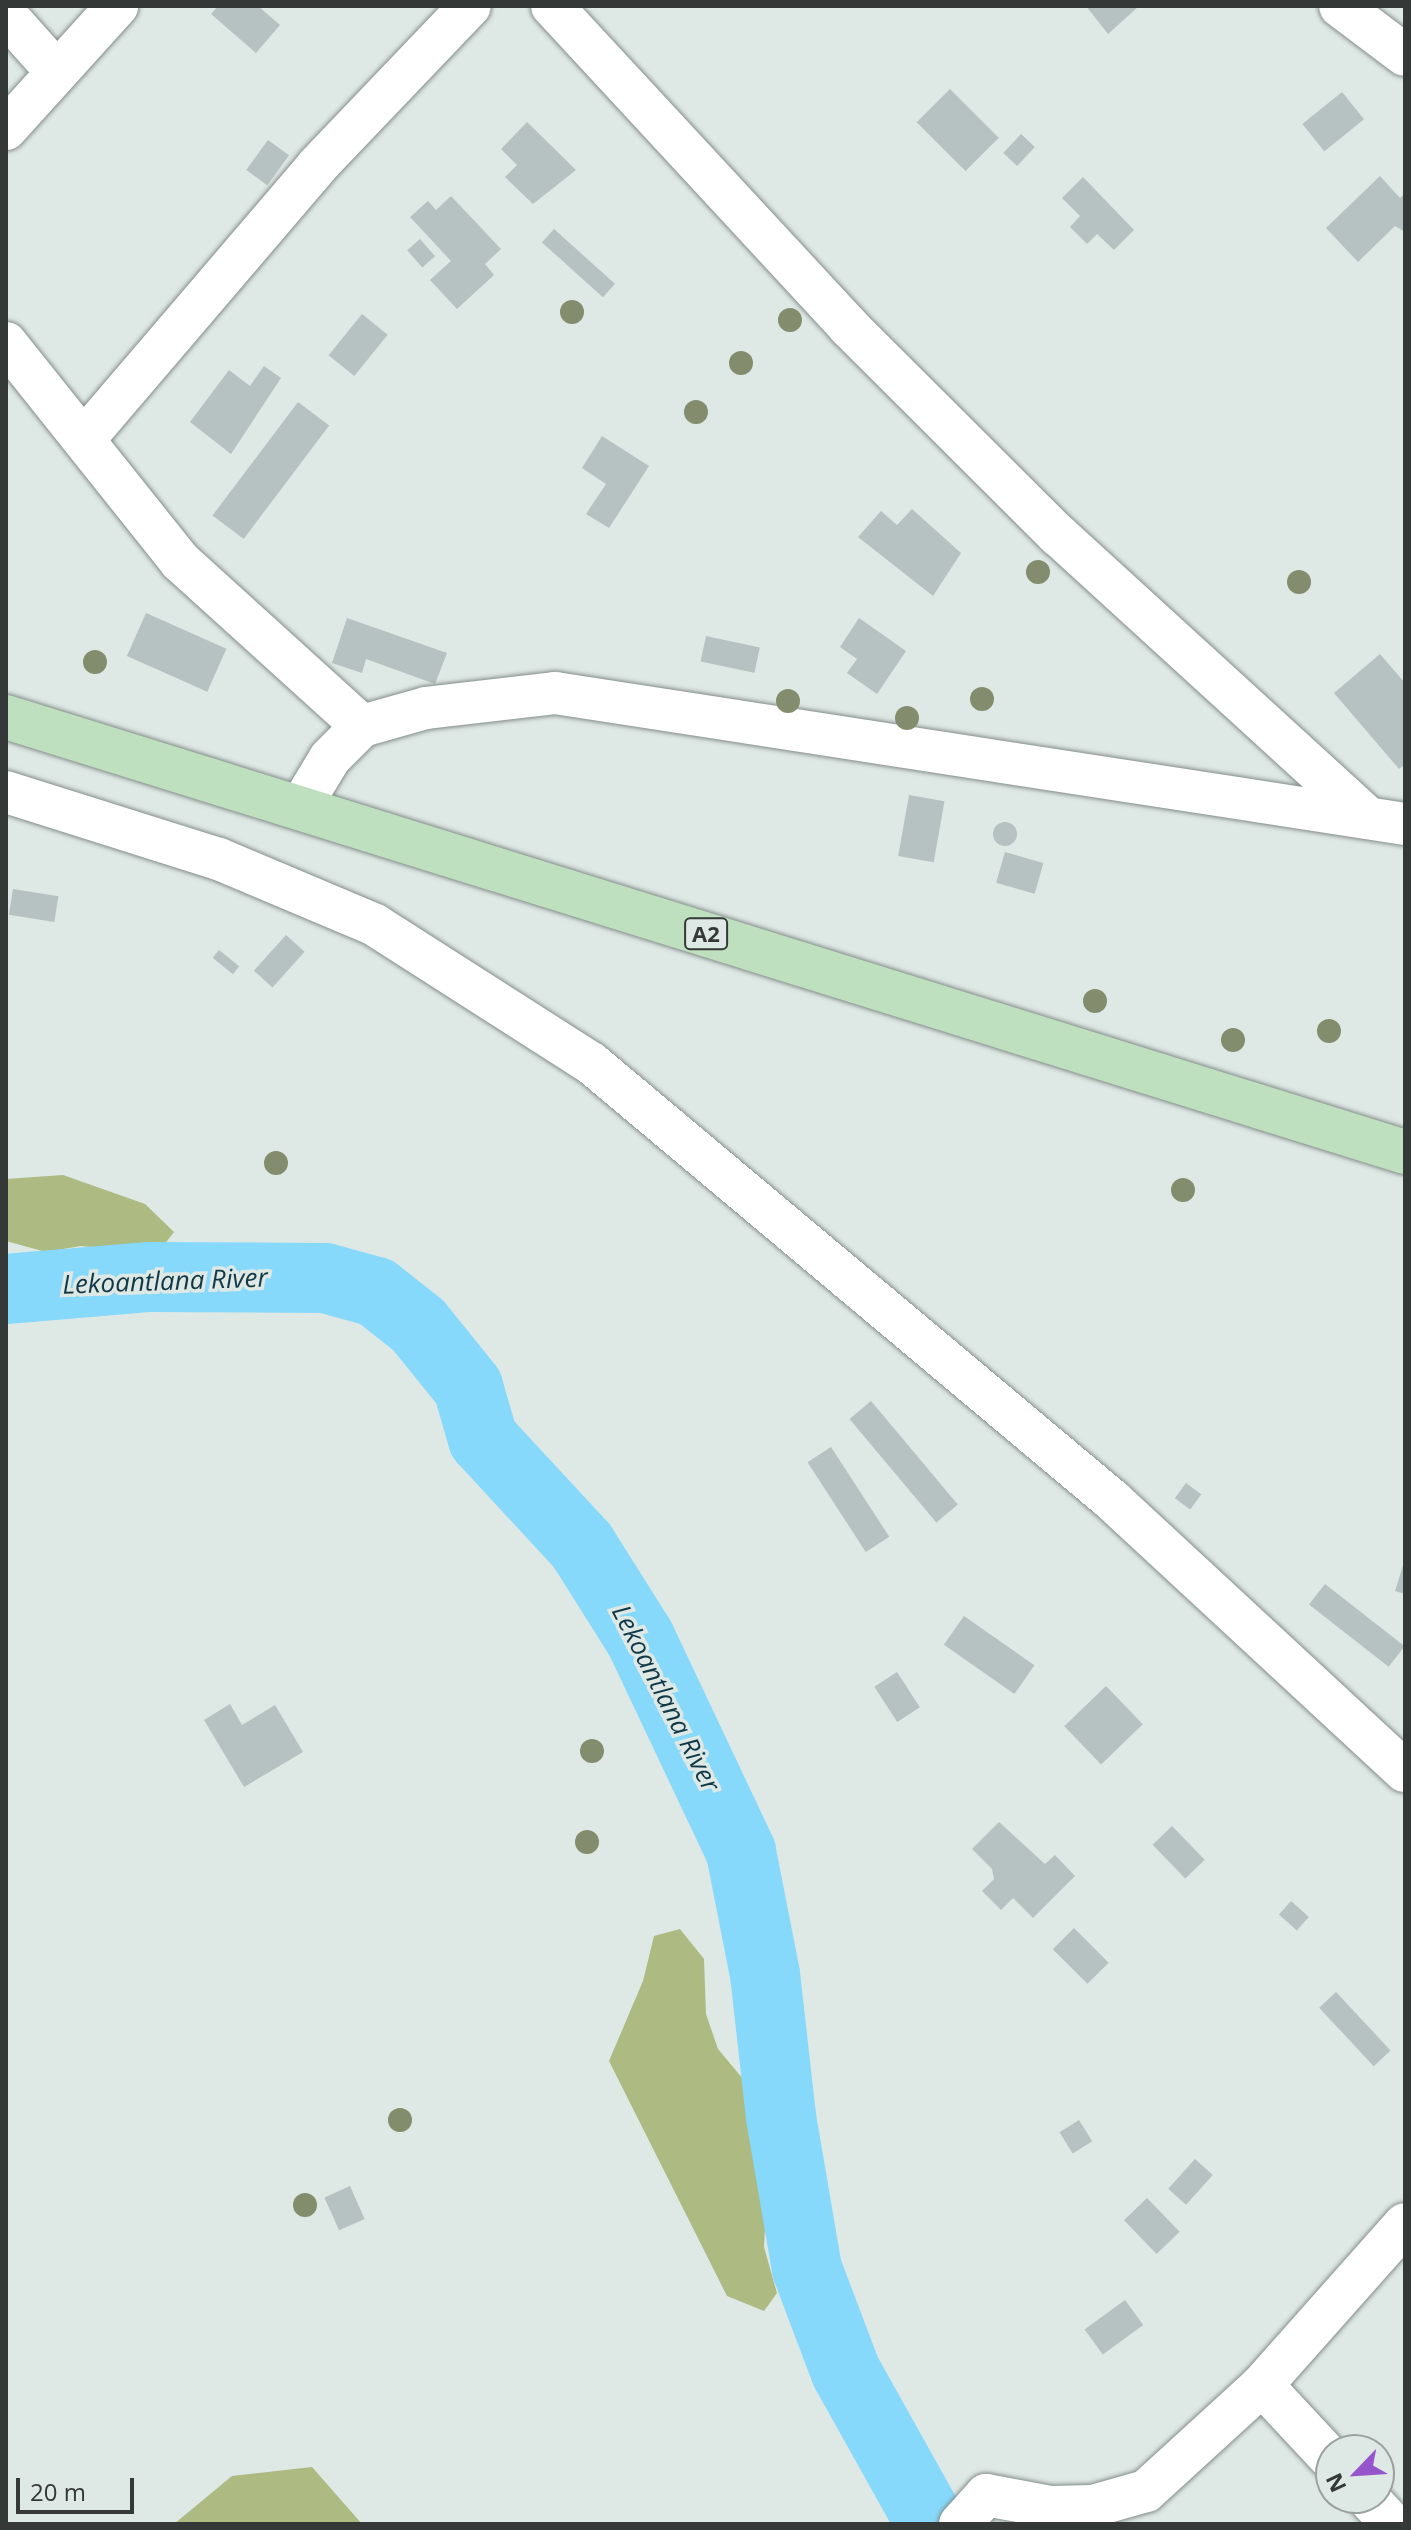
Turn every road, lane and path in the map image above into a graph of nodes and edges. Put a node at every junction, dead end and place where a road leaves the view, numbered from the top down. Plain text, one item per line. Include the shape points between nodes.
1 (117, 6) edge
2 (470, 6) edge
3 (552, 6) edge
4 (1340, 6) edge
5 (6, 15) edge
6 (1405, 55) edge
7 (55, 70) junction
8 (6, 129) edge
9 (6, 343) edge
10 (85, 438) junction
11 (6, 717) edge
12 (362, 726) junction
13 (6, 792) edge
14 (301, 806) junction
15 (1364, 814) junction
16 (1405, 824) edge
17 (1405, 1152) edge
18 (1405, 1771) edge
19 (1405, 2224) edge
20 (1262, 2385) junction
21 (1315, 2442) edge
22 (960, 2524) edge

1 - 7 street
2 - 10 street via 317,166
3 - 15 street via 849,327 1058,535
4 - 6 street
5 - 7 street
7 - 8 street
9 - 10 street
10 - 12 street via 181,562
11 - 14 main road, A2
12 - 14 street via 330,758
12 - 15 street via 426,708 555,693
13 - 18 street via 219,859 375,925 591,1063 1112,1500
14 - 17 main road, A2
15 - 16 street
19 - 20 street
20 - 21 street
20 - 22 street via 1146,2491 1093,2506 1050,2507 986,2495

